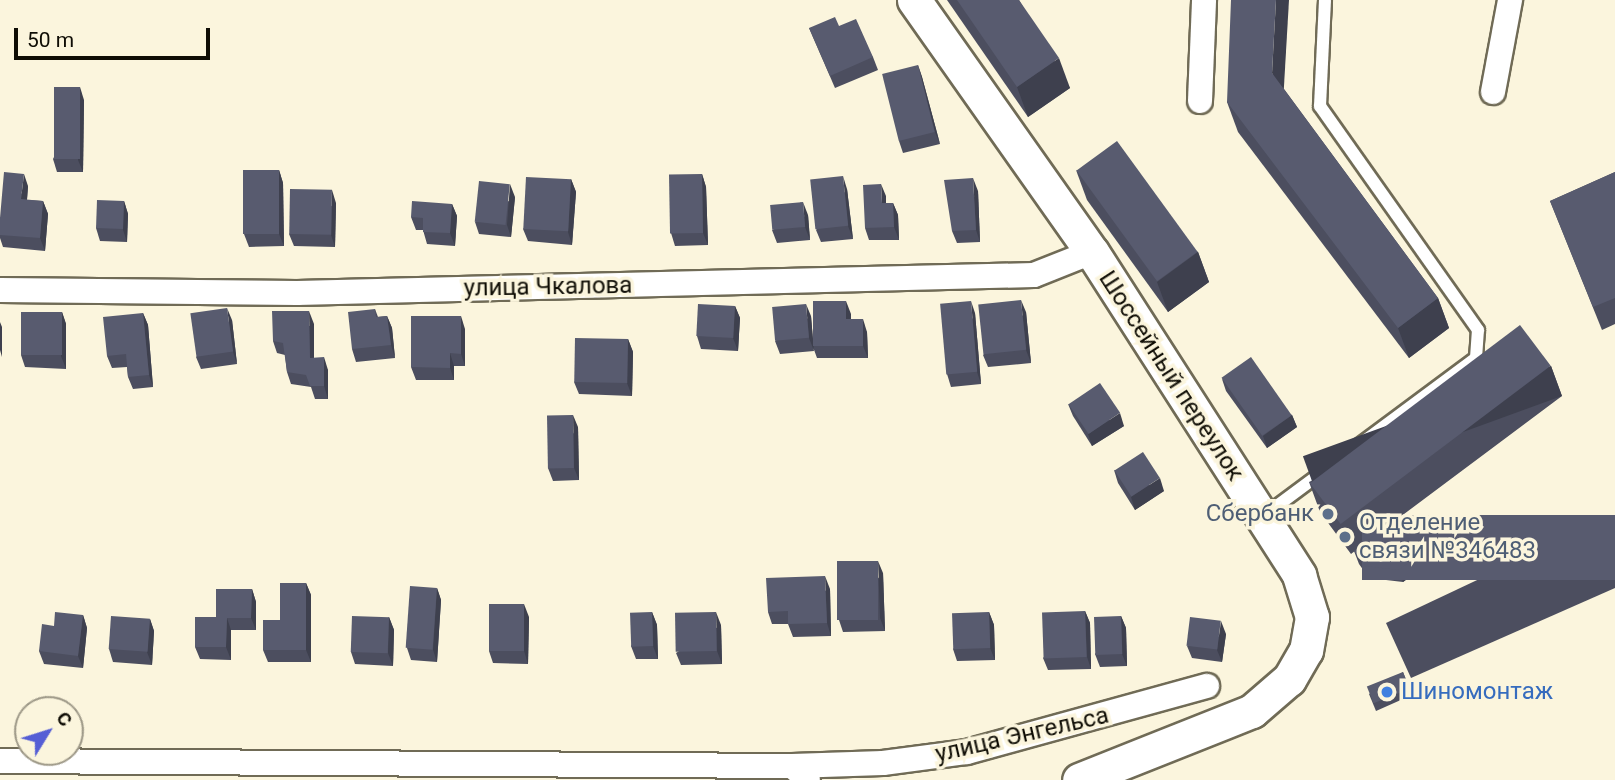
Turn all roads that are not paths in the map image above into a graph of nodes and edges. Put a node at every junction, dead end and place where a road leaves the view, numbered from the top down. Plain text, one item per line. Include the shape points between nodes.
1 (914, 0) edge
2 (1205, 0) edge
3 (1325, 0) edge
4 (1510, 0) edge
5 (1493, 92) dead end
6 (1200, 102) dead end
7 (1092, 252) junction
8 (0, 290) edge
9 (1261, 517) junction
10 (1207, 686) dead end
11 (0, 761) edge
12 (800, 773) edge
13 (1079, 780) edge

1 - 7 main road, Шоссейный переулок
2 - 6 street
3 - 9 lane via 1320,106 1478,330 1476,358
4 - 5 street
7 - 8 street, улица Чкалова via 1034,275 297,293
7 - 9 main road, Шоссейный переулок
9 - 13 main road, Шоссейный переулок via 1298,575 1312,617 1306,650 1289,680 1252,712
10 - 12 street, улица Энгельса via 967,752
11 - 12 street, улица Энгельса

